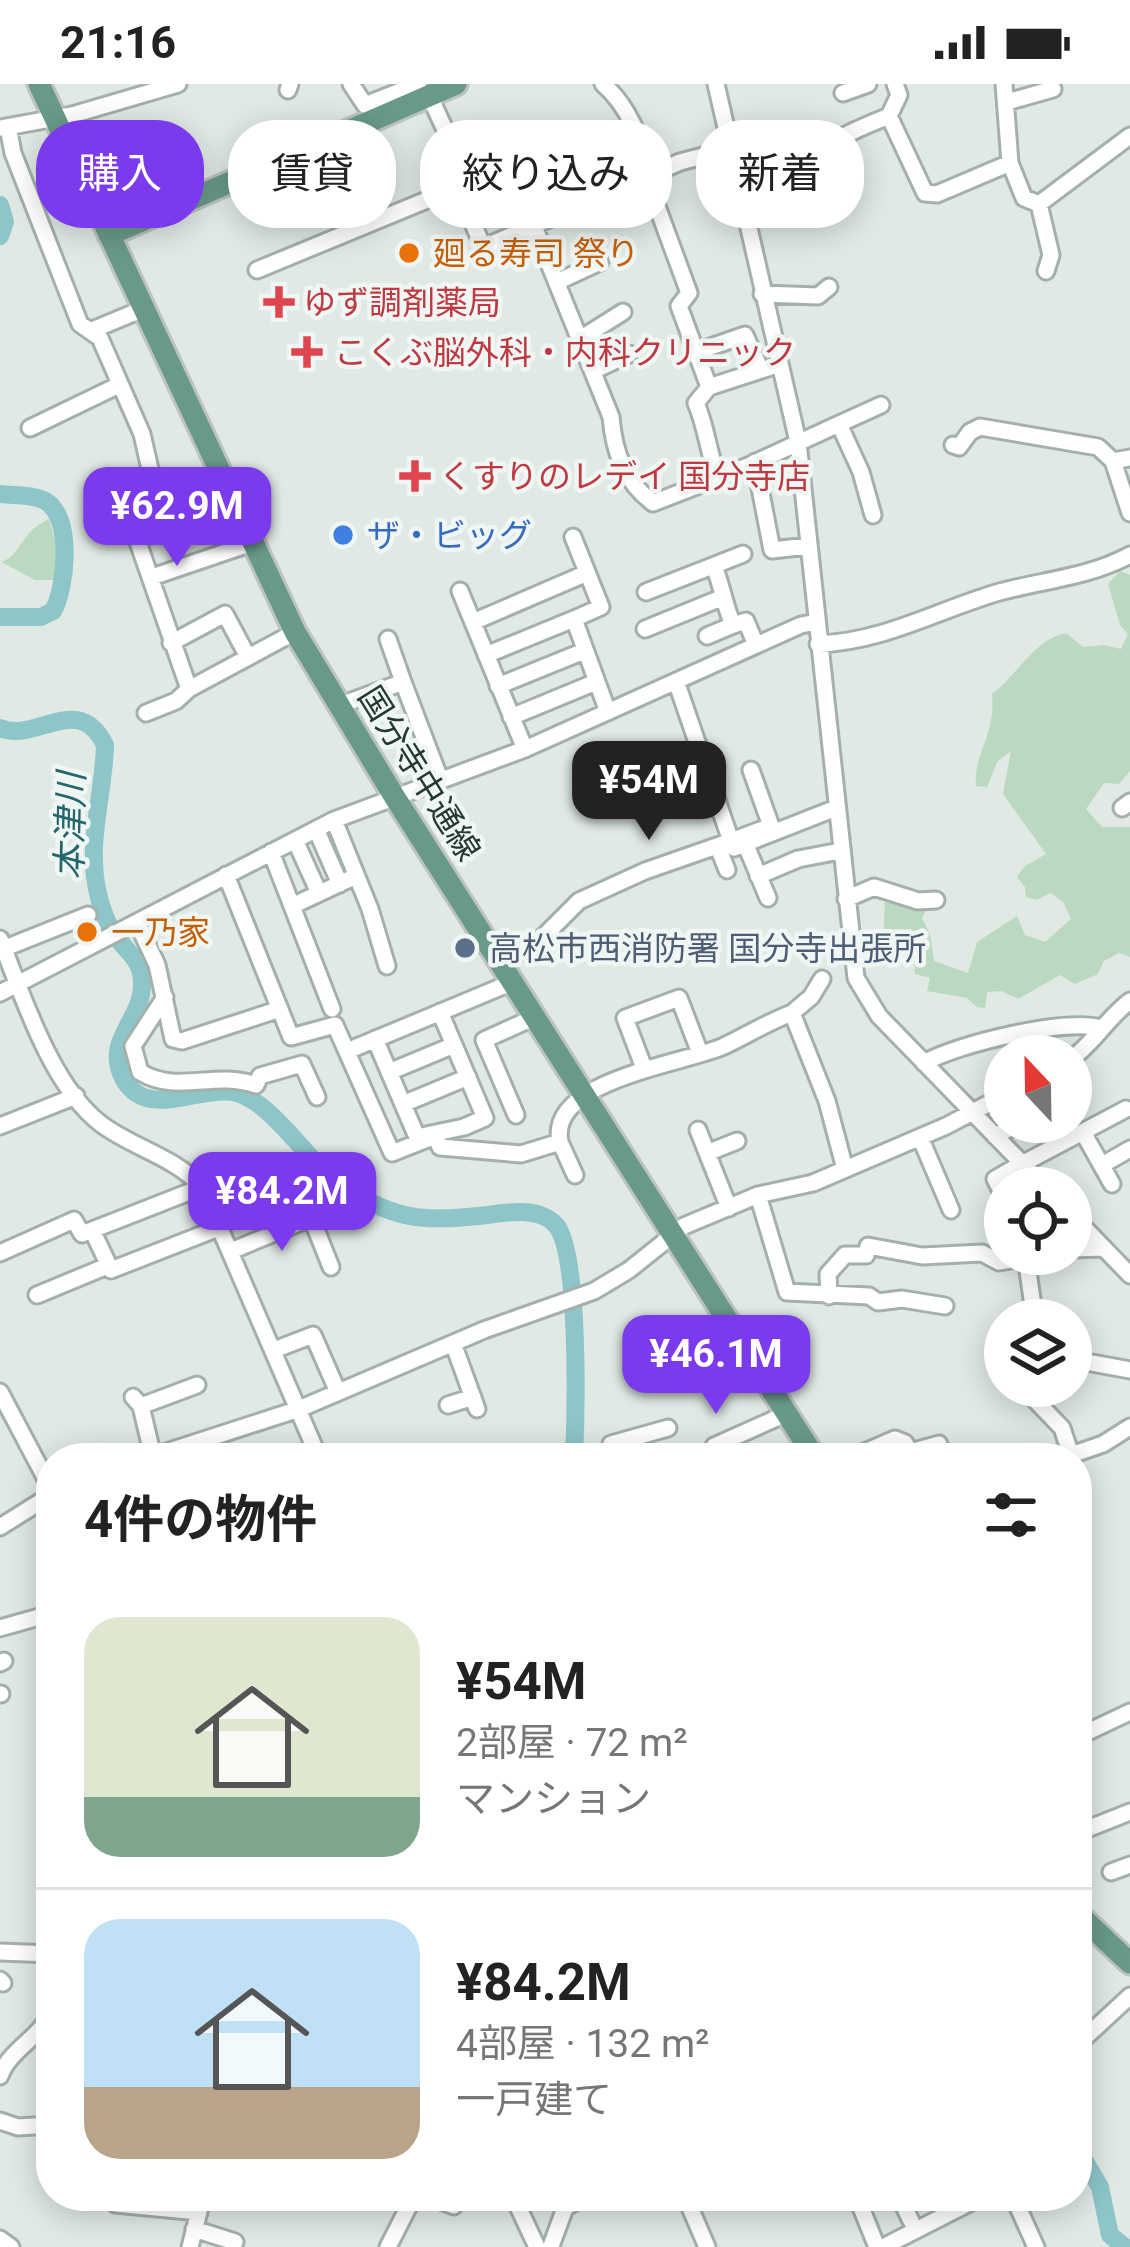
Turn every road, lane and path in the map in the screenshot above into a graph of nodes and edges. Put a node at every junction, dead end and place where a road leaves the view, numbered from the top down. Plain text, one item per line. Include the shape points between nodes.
1 (39, 84) edge
2 (178, 84) edge
3 (351, 84) edge
4 (456, 84) edge
5 (716, 84) edge
6 (868, 84) edge
7 (895, 84) edge
8 (1004, 84) edge
9 (612, 87) edge
10 (140, 88) edge
11 (1053, 88) dead end
12 (423, 90) edge
13 (843, 93) dead end
14 (1007, 102) junction
15 (889, 116) junction
16 (56, 119) junction
17 (438, 120) edge
18 (632, 120) edge
19 (724, 120) edge
20 (864, 126) edge
21 (4, 128) edge
22 (1130, 136) edge
23 (1010, 163) junction
24 (420, 203) edge
25 (1039, 205) junction
26 (475, 228) edge
27 (530, 228) edge
28 (535, 228) edge
29 (667, 228) edge
30 (747, 228) edge
31 (109, 235) junction
32 (601, 262) dead end
33 (257, 270) dead end
34 (1046, 271) dead end
35 (557, 282) junction
36 (829, 287) dead end
37 (762, 294) junction
38 (143, 309) junction
39 (622, 312) dead end
40 (90, 331) junction
41 (580, 339) junction
42 (696, 352) junction
43 (629, 354) dead end
44 (780, 364) junction
45 (760, 368) junction
46 (593, 371) junction
47 (119, 386) junction
48 (709, 388) junction
49 (881, 405) dead end
50 (839, 424) junction
51 (30, 428) dead end
52 (798, 442) junction
53 (953, 445) dead end
54 (1121, 460) edge
55 (755, 463) junction
56 (718, 478) junction
57 (228, 491) junction
58 (158, 504) junction
59 (1130, 513) edge
60 (873, 515) dead end
61 (573, 537) dead end
62 (252, 543) junction
63 (808, 547) junction
64 (743, 554) dead end
65 (1130, 555) edge
66 (714, 566) junction
67 (587, 573) junction
68 (152, 578) junction
69 (667, 584) junction
70 (460, 591) dead end
71 (646, 592) dead end
72 (721, 598) junction
73 (679, 615) junction
74 (574, 619) junction
75 (472, 622) junction
76 (817, 622) junction
77 (733, 625) junction
78 (645, 629) dead end
79 (295, 632) junction
80 (707, 636) dead end
81 (388, 639) dead end
82 (171, 643) junction
83 (818, 644) junction
84 (756, 645) junction
85 (584, 651) junction
86 (485, 655) junction
87 (248, 657) junction
88 (676, 681) junction
89 (404, 682) junction
90 (596, 682) junction
91 (498, 686) junction
92 (189, 689) junction
93 (338, 706) junction
94 (608, 712) junction
95 (146, 713) dead end
96 (511, 716) junction
97 (525, 749) junction
98 (751, 770) dead end
99 (440, 779) junction
100 (394, 796) junction
101 (836, 808) junction
102 (334, 820) junction
103 (316, 829) junction
104 (295, 840) junction
105 (731, 843) junction
106 (841, 851) junction
107 (271, 852) junction
108 (728, 870) dead end
109 (226, 875) junction
110 (758, 876) junction
111 (348, 880) junction
112 (319, 893) junction
113 (768, 898) dead end
114 (846, 899) junction
115 (936, 900) dead end
116 (292, 906) junction
117 (88, 915) dead end
118 (131, 925) junction
119 (1, 946) edge
120 (500, 961) junction
121 (387, 966) dead end
122 (822, 979) dead end
123 (513, 982) junction
124 (19, 983) junction
125 (0, 993) edge
126 (165, 997) junction
127 (1130, 1002) edge
128 (280, 1009) junction
129 (332, 1009) dead end
130 (440, 1012) junction
131 (792, 1013) junction
132 (535, 1017) junction
133 (1100, 1028) junction
134 (1092, 1037) edge
135 (375, 1039) junction
136 (454, 1045) junction
137 (352, 1049) dead end
138 (700, 1053) junction
139 (924, 1063) junction
140 (644, 1068) junction
141 (389, 1072) junction
142 (468, 1077) junction
143 (76, 1096) junction
144 (317, 1097) dead end
145 (588, 1097) junction
146 (403, 1104) junction
147 (984, 1106) edge
148 (1126, 1109) dead end
149 (972, 1112) junction
150 (516, 1115) dead end
151 (984, 1125) edge
152 (0, 1126) edge
153 (1092, 1129) edge
154 (698, 1130) dead end
155 (920, 1137) junction
156 (737, 1141) dead end
157 (560, 1142) junction
158 (1002, 1143) edge
159 (1062, 1143) edge
160 (1089, 1143) edge
161 (1130, 1149) edge
162 (707, 1153) junction
163 (1102, 1165) junction
164 (1025, 1166) junction
165 (1020, 1167) edge
166 (845, 1169) junction
167 (575, 1175) dead end
168 (261, 1178) dead end
169 (1112, 1184) dead end
170 (202, 1187) junction
171 (758, 1195) junction
172 (729, 1208) junction
173 (951, 1210) dead end
174 (221, 1227) junction
175 (279, 1227) junction
176 (92, 1230) junction
177 (674, 1233) junction
178 (1092, 1236) edge
179 (1104, 1248) junction
180 (1092, 1249) edge
181 (231, 1251) junction
182 (0, 1252) edge
183 (984, 1253) edge
184 (107, 1266) junction
185 (331, 1267) dead end
186 (1130, 1275) edge
187 (872, 1283) dead end
188 (37, 1294) dead end
189 (829, 1296) junction
190 (902, 1298) junction
191 (945, 1306) dead end
192 (453, 1343) junction
193 (274, 1350) junction
194 (1092, 1363) edge
195 (1130, 1370) edge
196 (197, 1385) dead end
197 (0, 1392) edge
198 (338, 1392) junction
199 (448, 1405) dead end
200 (1042, 1407) edge
201 (298, 1409) junction
202 (788, 1413) junction
203 (1130, 1427) edge
204 (668, 1428) dead end
205 (147, 1443) edge
206 (193, 1443) edge
207 (313, 1443) edge
208 (631, 1443) edge
209 (721, 1443) edge
210 (804, 1443) edge
211 (1065, 1443) edge
212 (1092, 1448) edge
213 (36, 1460) edge
214 (36, 1507) edge
215 (1, 1523) edge
216 (0, 1606) edge
217 (36, 1618) edge
218 (4, 1627) edge
219 (1130, 1712) edge
220 (1092, 1730) edge
221 (1130, 1812) edge
222 (1092, 1827) edge
223 (1130, 1864) edge
224 (1111, 1872) dead end
225 (1092, 1927) edge
226 (0, 1952) edge
227 (36, 1955) edge
228 (1130, 1963) edge
229 (1130, 1996) edge
230 (1092, 2026) edge
231 (36, 2033) edge
232 (0, 2076) edge
233 (0, 2121) edge
234 (36, 2126) edge
235 (199, 2211) edge
236 (406, 2211) edge
237 (520, 2211) edge
238 (564, 2211) edge
239 (691, 2211) edge
240 (865, 2211) edge
241 (906, 2211) edge
242 (955, 2211) edge
243 (1018, 2211) edge
244 (911, 2221) dead end
245 (194, 2229) junction
246 (0, 2240) edge
247 (235, 2242) dead end
248 (892, 2245) edge
249 (1028, 2245) edge
250 (551, 2246) edge
251 (11, 2247) edge
252 (190, 2247) edge
253 (388, 2247) edge
254 (537, 2247) edge
255 (707, 2247) edge

1 - 16 main road, 国分寺中通線
2 - 10 street
3 - 12 street via 365,105
4 - 12 main road
5 - 19 street
6 - 13 street
7 - 15 street
8 - 14 street
9 - 18 street
10 - 16 street
11 - 14 street
12 - 17 street
12 - 31 main road
14 - 23 street
15 - 20 street
15 - 23 street via 926,193
16 - 21 street
16 - 31 main road, 国分寺中通線
21 - 40 street via 80,324
22 - 25 street
23 - 25 street via 1024,198
24 - 33 street
25 - 34 street via 1051,255
26 - 27 street via 487,246
28 - 35 street
29 - 42 street via 689,293 679,306
30 - 37 street
31 - 38 main road, 国分寺中通線
32 - 35 street
35 - 41 street
36 - 37 street via 818,296
37 - 44 street
38 - 40 street
38 - 57 main road, 国分寺中通線
39 - 41 street
40 - 47 street
41 - 46 street
42 - 45 street via 745,334
42 - 48 street
43 - 46 street
44 - 45 street
44 - 52 street
45 - 48 street
46 - 56 street via 631,486 653,503
47 - 51 street
47 - 58 street via 142,434
48 - 56 street via 697,403
49 - 50 street
50 - 52 street
50 - 60 street
52 - 55 street
52 - 63 street
53 - 54 street via 980,427 1098,447
54 - 59 street
55 - 56 street
55 - 63 street via 772,550
57 - 58 street
57 - 62 main road, 国分寺中通線
58 - 68 street via 131,522
61 - 67 street
62 - 68 street
62 - 79 main road, 国分寺中通線
63 - 76 street
64 - 66 street
65 - 83 street via 1088,575 993,594 890,632
66 - 69 street
66 - 72 street
67 - 74 street via 601,607
67 - 75 street
68 - 82 street
69 - 71 street
69 - 73 street
70 - 75 street
72 - 73 street
72 - 77 street
73 - 78 street
74 - 85 street
74 - 86 street
75 - 86 street
76 - 83 street
76 - 84 street
77 - 80 street
77 - 84 street via 746,621
79 - 87 street
79 - 93 main road, 国分寺中通線
81 - 89 street
82 - 87 street via 224,614
82 - 92 street
83 - 101 street
84 - 88 street
85 - 90 street
85 - 91 street
86 - 91 street
87 - 92 street
88 - 94 street
88 - 105 street
89 - 93 street
89 - 99 street
90 - 94 street
90 - 96 street
91 - 96 street
92 - 95 street
93 - 100 main road, 国分寺中通線
94 - 97 street
96 - 97 street
97 - 99 street
98 - 105 street via 771,826
99 - 100 street
100 - 102 street
100 - 120 main road, 国分寺中通線
101 - 105 street
101 - 106 street
102 - 103 street
102 - 111 street
103 - 104 street
103 - 111 street
104 - 107 street
104 - 112 street
105 - 108 street
105 - 110 street
105 - 120 street via 579,901 535,945
106 - 110 street
106 - 114 street
107 - 109 street
107 - 116 street
109 - 118 street
109 - 128 street
110 - 113 street
111 - 112 street
111 - 121 street
112 - 116 street
114 - 115 street via 874,886
114 - 139 street via 864,994
116 - 129 street
117 - 119 street
118 - 124 street
118 - 126 street via 157,965
119 - 124 street
120 - 123 main road, 国分寺中通線
122 - 131 street
123 - 130 street
123 - 132 main road, 国分寺中通線
124 - 125 street
124 - 143 street
126 - 128 street via 173,1039 182,1041
126 - 144 street via 133,1046 140,1072 168,1084 232,1077 256,1084 302,1064
127 - 133 street
128 - 157 street via 291,1037 335,1025 392,1153 435,1136 440,1148 521,1154
130 - 135 street
130 - 136 street
131 - 138 street
131 - 166 street
132 - 145 main road, 国分寺中通線
132 - 150 street via 484,1040
133 - 134 street
133 - 139 street via 1014,1033
135 - 137 street
135 - 141 street
136 - 141 street
136 - 142 street
138 - 140 street
138 - 140 street via 679,998 625,1018
139 - 149 street
140 - 145 street
141 - 146 street
142 - 146 street
142 - 146 street via 485,1118 464,1127 417,1136
143 - 152 street
143 - 170 street via 98,1121
145 - 157 street via 568,1107 557,1127
145 - 177 main road, 国分寺中通線
147 - 149 street
148 - 153 street
149 - 151 street
149 - 155 street
154 - 162 street
155 - 166 street
155 - 173 street
156 - 162 street
157 - 167 street
158 - 164 street
159 - 164 street
160 - 163 street
161 - 163 street
162 - 172 street
163 - 169 street
164 - 165 street
166 - 171 street
168 - 175 street
170 - 174 street
170 - 176 street
171 - 172 street
171 - 189 street via 788,1292
172 - 177 street
174 - 181 street
174 - 184 street
175 - 181 street
175 - 185 street via 313,1222
176 - 182 street via 82,1234 74,1220
176 - 184 street
177 - 192 street via 585,1295
177 - 202 main road, 国分寺中通線
178 - 179 street
179 - 180 street
179 - 186 street
181 - 193 street
183 - 189 street via 922,1256 868,1246 866,1255 845,1255 828,1274
184 - 188 street
187 - 190 street
189 - 190 street
190 - 191 street
192 - 198 street
192 - 199 street via 475,1403
193 - 198 street via 314,1335
193 - 201 street
194 - 195 street
196 - 205 street via 137,1402
197 - 213 street
198 - 201 street
200 - 211 street
201 - 206 street
201 - 207 street
202 - 209 street
202 - 210 main road, 国分寺中通線
203 - 212 street
204 - 208 street
214 - 215 street
216 - 218 street
217 - 218 street
219 - 220 street
221 - 222 street
223 - 224 street
225 - 228 main road
226 - 227 street
229 - 230 street
231 - 232 street
233 - 234 street
235 - 245 street
236 - 253 street
237 - 254 street
238 - 250 street
239 - 255 street
240 - 248 street
241 - 244 street
242 - 248 street
243 - 249 street
245 - 247 street
245 - 252 street
246 - 251 street

